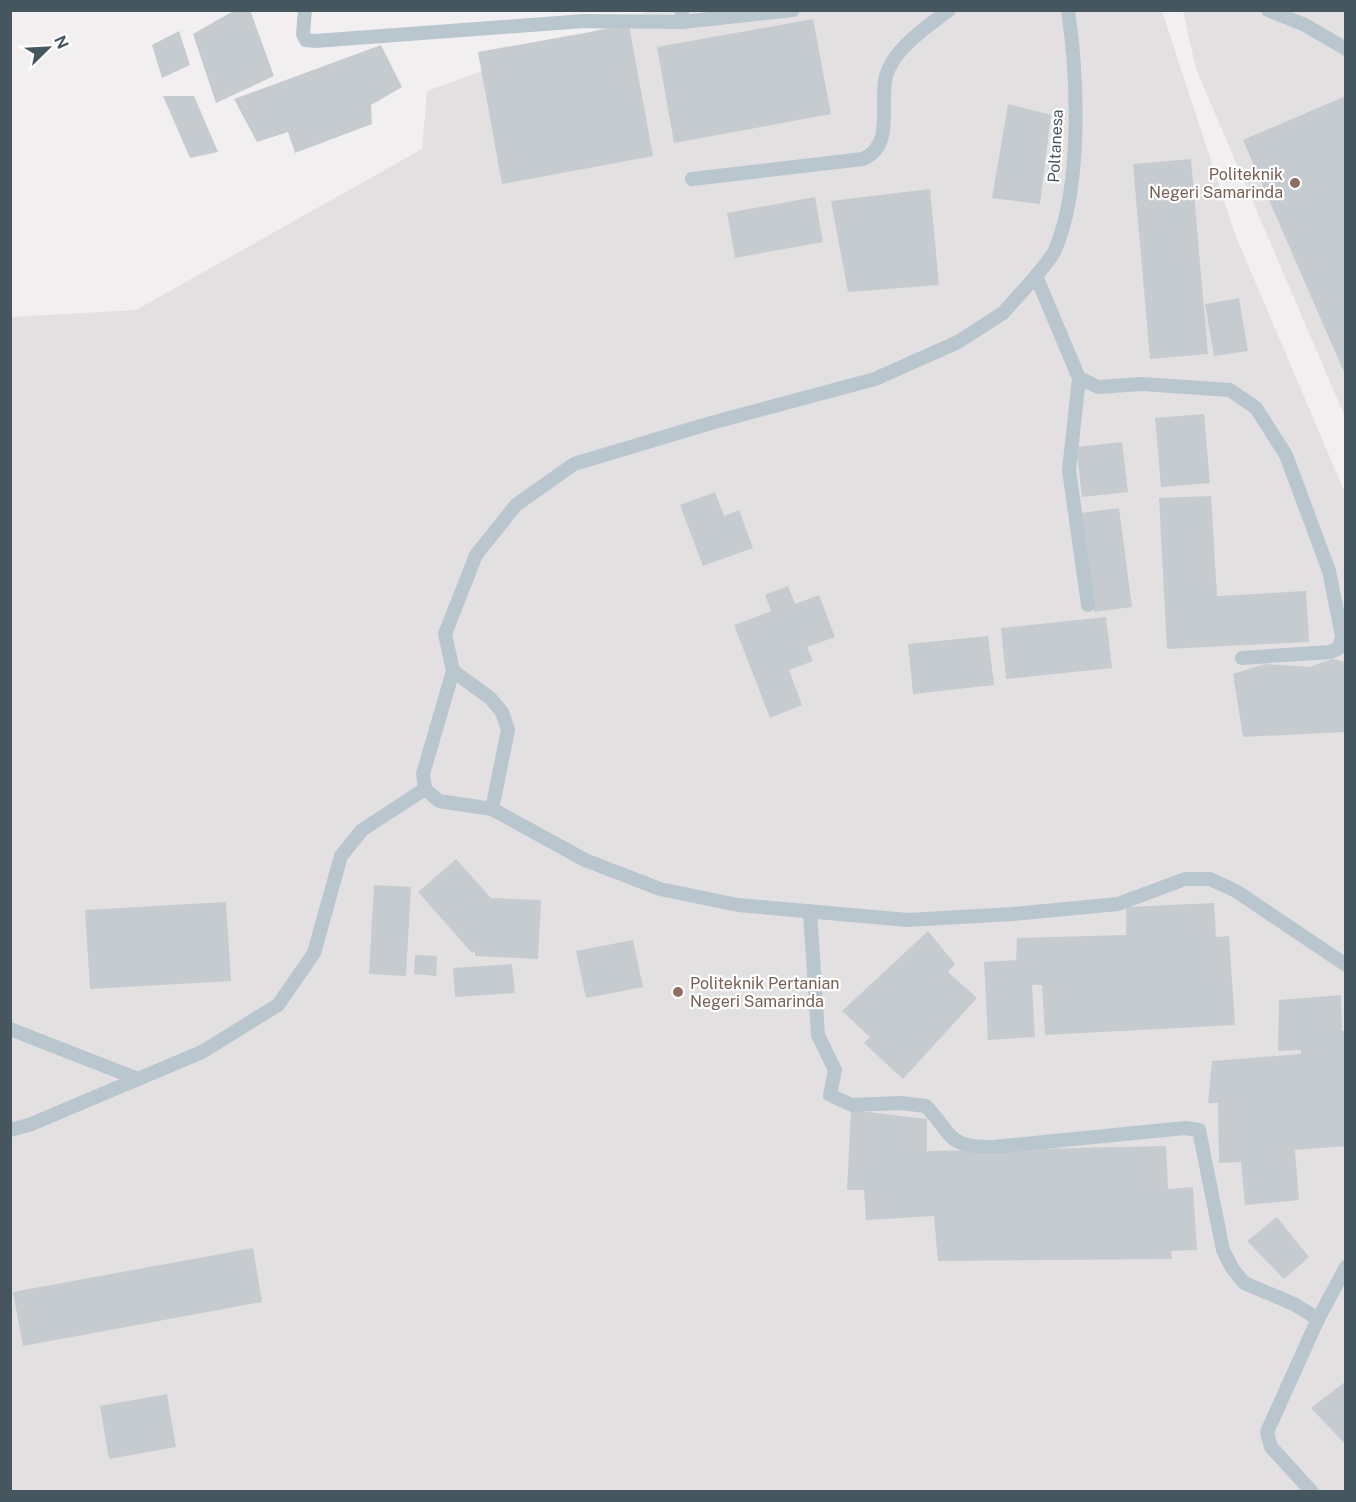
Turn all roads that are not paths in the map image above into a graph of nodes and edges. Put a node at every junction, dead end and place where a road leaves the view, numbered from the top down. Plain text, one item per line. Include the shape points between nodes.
1 (305, 10) edge
2 (793, 10) edge
3 (949, 10) edge
4 (1068, 10) edge
5 (1268, 10) edge
6 (682, 16) edge
7 (1346, 49) edge
8 (692, 179) dead end
9 (1036, 276) junction
10 (1079, 378) junction
11 (1088, 605) dead end
12 (1242, 658) dead end
13 (453, 672) junction
14 (425, 789) junction
15 (492, 809) junction
16 (810, 911) junction
17 (1346, 965) edge
18 (10, 1029) edge
19 (138, 1079) junction
20 (10, 1130) edge
21 (1346, 1267) edge
22 (1317, 1319) junction
23 (1312, 1491) edge

1 - 6 lane via 303,34 306,40 315,41
2 - 6 lane
3 - 8 lane via 908,41 886,75 881,144 872,155
4 - 9 lane, Poltanesa via 1075,58 1068,206 1054,252
5 - 7 lane via 1305,25
9 - 10 lane
9 - 13 lane, Poltanesa via 994,319 958,342 875,379 574,464 516,505 476,555 445,633
10 - 11 lane via 1069,470
10 - 12 lane via 1098,387 1142,384 1230,390 1256,408 1286,455 1329,571 1342,636 1339,648 1330,652
13 - 14 lane via 423,774
13 - 15 lane via 490,698 502,712 508,730
14 - 15 lane via 439,801
14 - 19 lane via 362,830 341,856 314,953 278,1005 202,1052
15 - 16 lane via 585,860 660,889 738,905
16 - 17 lane via 908,920 1013,914 1118,904 1185,879 1210,879 1236,891
16 - 22 lane via 818,1035 835,1070 830,1095 852,1105 900,1102 926,1106 952,1140 966,1147 1185,1128 1199,1130 1223,1250 1232,1268 1244,1283 1294,1304
18 - 19 lane
19 - 20 lane
21 - 22 lane
22 - 23 lane via 1268,1432 1271,1447

